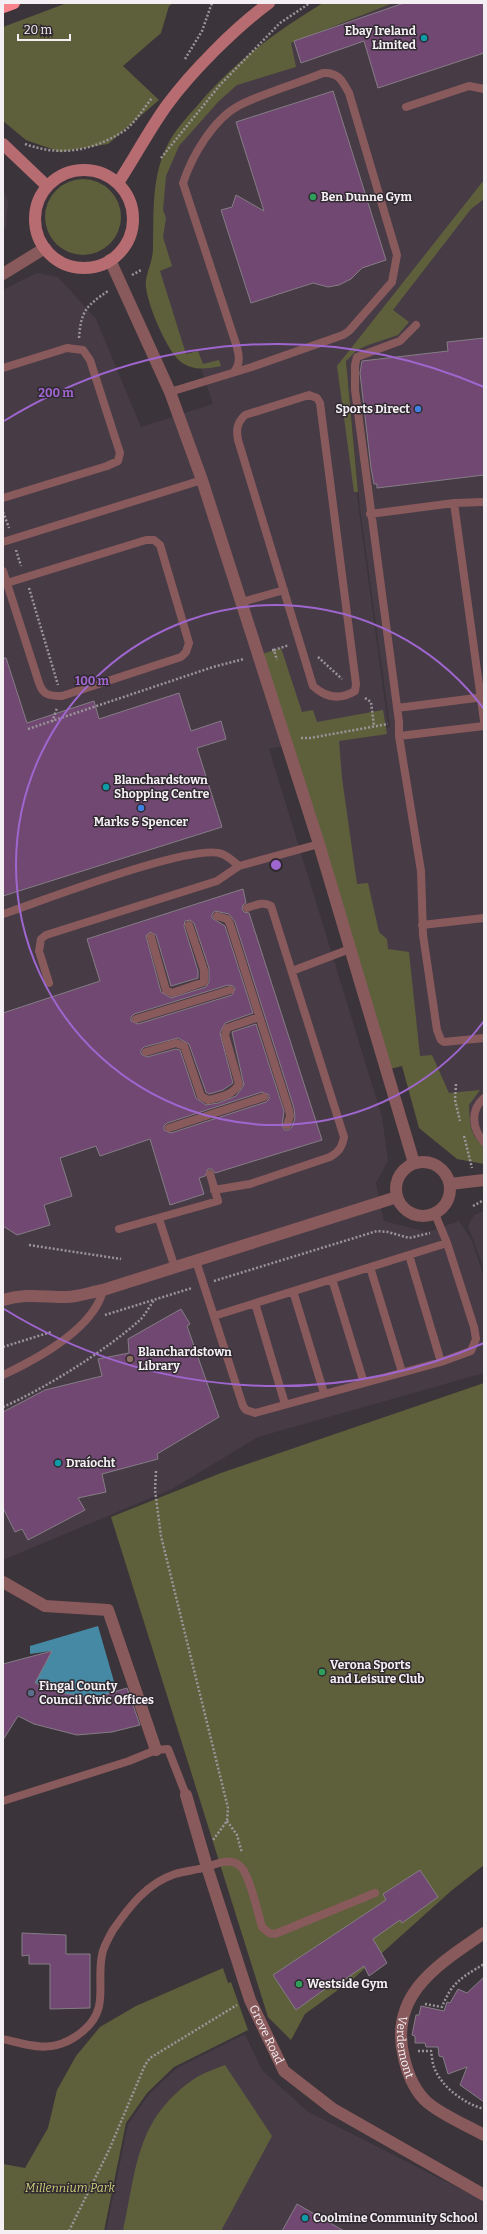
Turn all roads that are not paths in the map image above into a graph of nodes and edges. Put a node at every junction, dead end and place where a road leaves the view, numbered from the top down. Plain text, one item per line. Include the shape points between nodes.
1 (14, 3) edge
2 (269, 3) edge
3 (3, 7) edge
4 (484, 89) edge
5 (406, 107) dead end
6 (3, 144) edge
7 (118, 183) junction
8 (47, 186) junction
9 (45, 248) junction
10 (110, 260) junction
11 (3, 274) edge
12 (416, 325) dead end
13 (3, 368) edge
14 (234, 372) junction
15 (170, 392) junction
16 (202, 480) junction
17 (3, 498) edge
18 (484, 502) edge
19 (454, 503) junction
20 (370, 514) junction
21 (3, 542) edge
22 (3, 571) edge
23 (7, 583) junction
24 (284, 590) junction
25 (242, 602) junction
26 (482, 697) edge
27 (397, 708) junction
28 (484, 721) edge
29 (484, 726) edge
30 (399, 736) junction
31 (319, 844) junction
32 (239, 866) junction
33 (247, 908) dead end
34 (3, 914) edge
35 (217, 916) dead end
36 (484, 918) edge
37 (189, 925) dead end
38 (422, 925) junction
39 (150, 937) dead end
40 (350, 949) junction
41 (292, 971) junction
42 (49, 983) dead end
43 (230, 990) dead end
44 (259, 1017) junction
45 (136, 1019) dead end
46 (484, 1038) edge
47 (146, 1052) dead end
48 (264, 1097) dead end
49 (484, 1098) edge
50 (287, 1125) dead end
51 (169, 1128) dead end
52 (484, 1142) edge
53 (414, 1163) junction
54 (210, 1174) dead end
55 (484, 1180) edge
56 (450, 1184) junction
57 (214, 1190) junction
58 (397, 1198) junction
59 (435, 1214) junction
60 (159, 1219) junction
61 (119, 1229) dead end
62 (447, 1243) junction
63 (409, 1255) junction
64 (196, 1261) junction
65 (370, 1267) junction
66 (175, 1268) junction
67 (332, 1279) junction
68 (103, 1290) junction
69 (293, 1291) junction
70 (3, 1300) edge
71 (255, 1303) junction
72 (214, 1316) junction
73 (441, 1362) junction
74 (402, 1372) junction
75 (3, 1375) edge
76 (364, 1383) junction
77 (324, 1393) junction
78 (285, 1404) junction
79 (3, 1582) edge
80 (156, 1750) junction
81 (186, 1795) joint
82 (3, 1801) edge
83 (207, 1867) junction
84 (375, 1893) dead end
85 (484, 1933) edge
86 (3, 2039) edge
87 (484, 2134) edge
88 (484, 2195) edge

1 - 3 highway
2 - 7 street via 226,40 183,86 167,106
4 - 5 lane via 469,86
6 - 8 street
7 - 8 street via 102,172 82,169 70,171
7 - 10 street via 130,202 133,217 131,232 125,245
8 - 9 street via 38,202 35,219 37,232
9 - 10 street via 61,262 77,267 94,266
9 - 11 street
10 - 15 street
12 - 20 lane via 400,341 360,354 356,360 355,390
13 - 17 lane via 67,348 83,350 90,360 120,453 118,461
14 - 14 lane via 238,367 239,356 236,344 183,183 196,151 222,119 239,106 323,73 331,73 339,76 349,93 397,255 392,282 343,335
14 - 15 lane
15 - 16 street
16 - 21 lane
16 - 25 street
18 - 19 lane
19 - 20 lane
19 - 26 lane
20 - 27 lane
22 - 23 lane
23 - 23 lane via 146,540 154,540 160,545 189,643 186,652 181,657 62,696 49,696 42,691
24 - 24 lane via 236,430 245,415 309,395 317,398 320,403 356,684 355,691 349,695 333,697 319,692 313,686
24 - 25 lane
25 - 31 street
26 - 27 lane
26 - 28 lane
27 - 30 lane
29 - 30 lane
30 - 38 lane via 420,871
31 - 32 lane
31 - 40 street
32 - 34 lane via 221,853 208,852 157,862
32 - 42 lane via 217,881 46,935 41,939 39,951
33 - 41 lane via 261,904 271,906
35 - 44 lane via 228,919
36 - 38 lane
37 - 39 lane via 204,970 204,982 172,993 166,990
38 - 46 lane via 437,1030 441,1040
40 - 41 lane
40 - 53 street
41 - 57 lane via 344,1137 342,1145 338,1152 330,1157 250,1184
43 - 45 lane
44 - 47 lane via 227,1028 225,1031 238,1084 234,1092 225,1095 208,1100 201,1096 184,1046 181,1044 176,1043
44 - 50 lane via 289,1110
48 - 51 lane
49 - 52 lane via 474,1110 477,1132
53 - 56 street via 426,1162 437,1165 448,1176
53 - 58 street via 401,1173 396,1189
54 - 57 lane
55 - 56 street
56 - 59 street via 447,1201
57 - 60 lane via 218,1200
58 - 59 street via 405,1209 417,1216
58 - 64 street
59 - 62 lane
60 - 61 lane
60 - 66 lane
62 - 63 lane
62 - 73 lane via 476,1339 471,1351
63 - 65 lane
63 - 73 lane
64 - 66 street
64 - 72 lane
65 - 67 lane
65 - 74 lane
66 - 68 street
67 - 69 lane
67 - 76 lane
68 - 70 street via 68,1297 36,1294
68 - 75 lane via 100,1302 85,1320 48,1351
69 - 71 lane
69 - 77 lane
71 - 72 lane
71 - 78 lane
72 - 78 lane via 246,1410 255,1413
73 - 74 lane
74 - 76 lane
76 - 77 lane
77 - 78 lane
79 - 80 street via 45,1606 108,1610
80 - 81 lane via 168,1748
80 - 82 lane
81 - 83 street, Grove Road
83 - 84 lane via 224,1861 238,1864 245,1874 262,1927 275,1934
83 - 86 lane via 175,1874 157,1882 137,1898 112,1932 102,1954 101,2005 94,2019 83,2031 55,2046 41,2047
83 - 88 street, Grove Road via 250,2000 284,2071 333,2110
85 - 87 street, Verdemont via 439,1964 414,1990 404,2011 401,2039 406,2068 419,2093 436,2109

